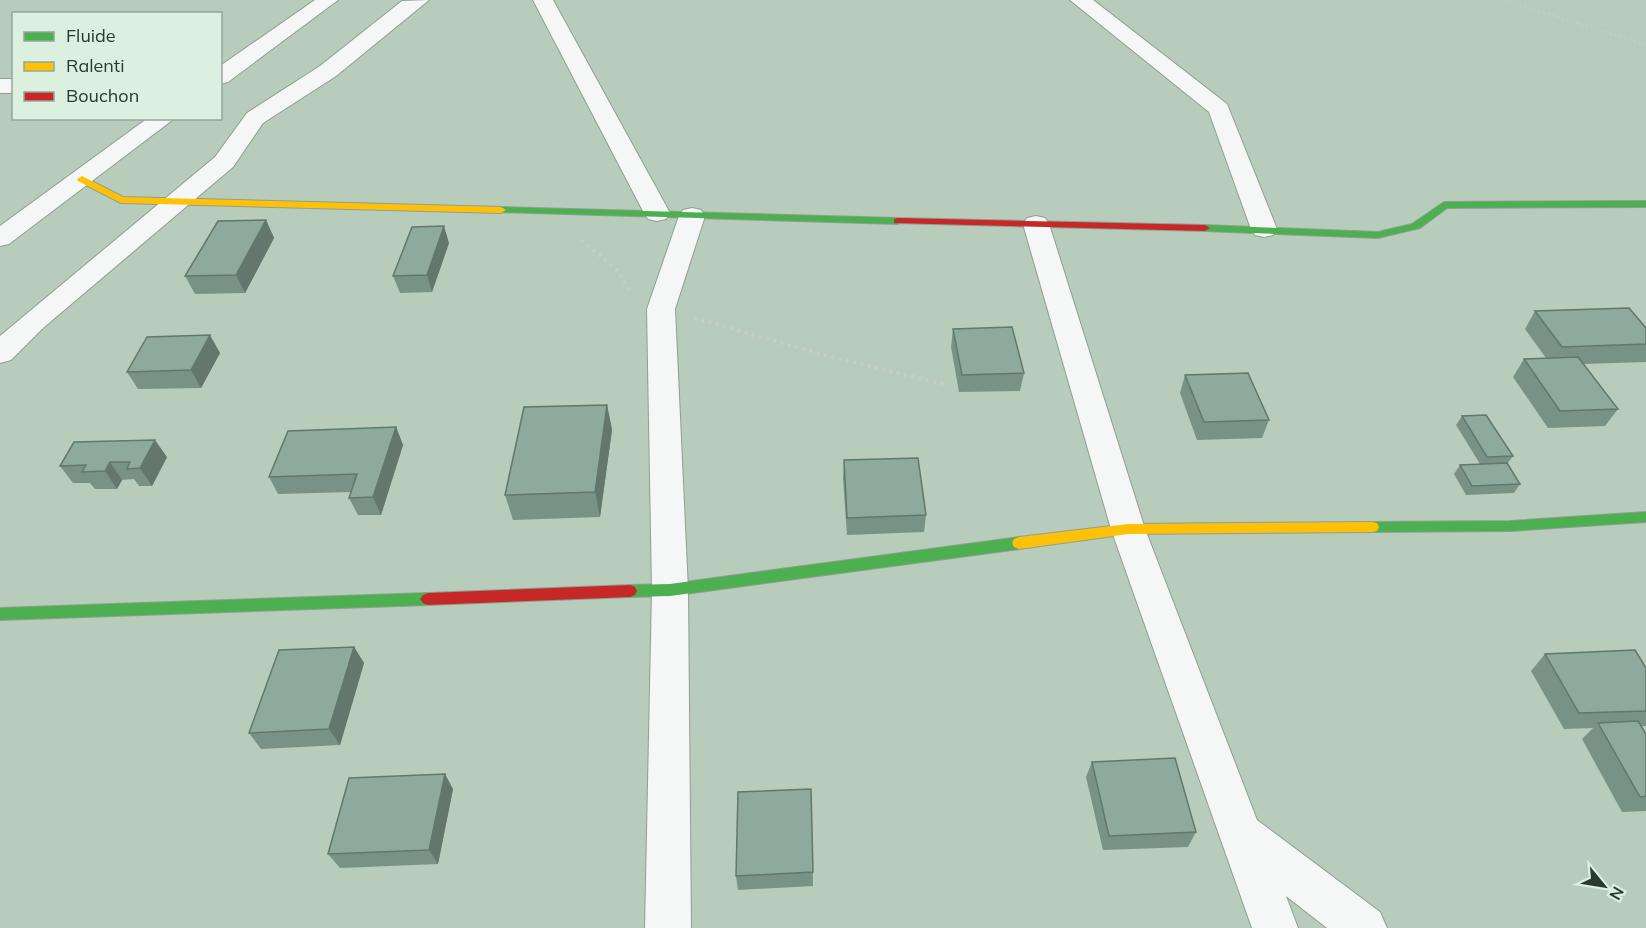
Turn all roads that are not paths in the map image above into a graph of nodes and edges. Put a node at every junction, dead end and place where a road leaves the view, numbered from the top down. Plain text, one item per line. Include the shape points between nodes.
1 (328, 0) edge
2 (419, 0) edge
3 (543, 0) edge
4 (1080, 0) edge
5 (222, 76) edge
6 (161, 120) edge
7 (82, 179) junction
8 (176, 202) junction
9 (1646, 204) edge
10 (674, 215) junction
11 (1036, 224) junction
12 (1264, 229) junction
13 (0, 238) edge
14 (0, 353) edge
15 (1646, 517) edge
16 (1128, 530) junction
17 (670, 590) junction
18 (0, 614) edge
19 (1242, 836) junction
20 (668, 928) edge
21 (1275, 928) edge
22 (1364, 928) edge

1 - 5 street
2 - 8 street via 328,71 255,118 225,162
3 - 10 street
4 - 12 street via 1219,109
6 - 7 street
7 - 8 street via 121,200
7 - 13 street
8 - 10 street
8 - 14 street
9 - 12 street via 1444,205 1416,226 1378,235
10 - 11 street
10 - 17 street via 661,309
11 - 12 street
11 - 16 street
15 - 16 street via 1509,526
16 - 17 street
16 - 19 street
17 - 18 street
17 - 20 street
19 - 21 street
19 - 22 street

